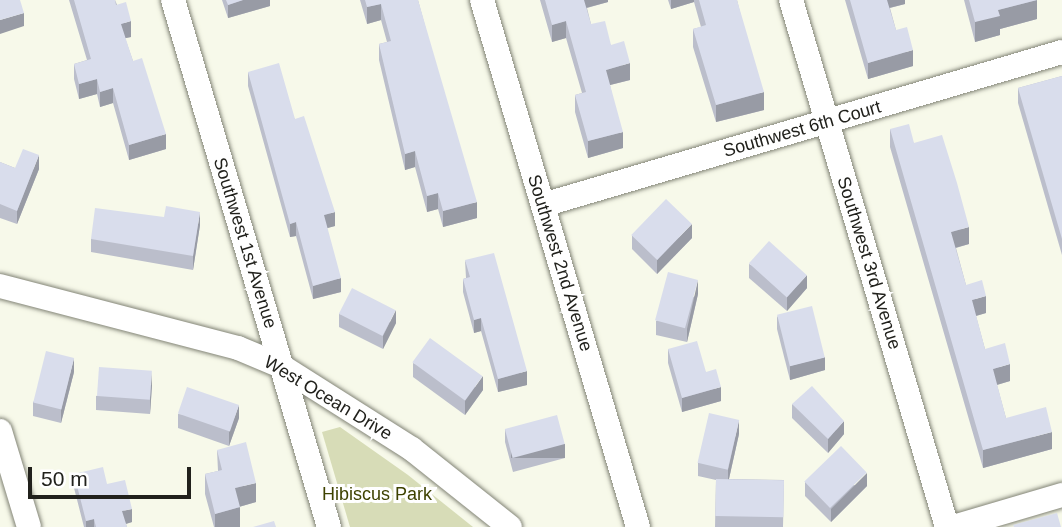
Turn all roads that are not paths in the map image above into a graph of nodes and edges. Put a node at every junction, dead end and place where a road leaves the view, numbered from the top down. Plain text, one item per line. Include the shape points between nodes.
1 (173, 0) edge
2 (482, 0) edge
3 (791, 0) edge
4 (1062, 52) edge
5 (827, 121) junction
6 (543, 205) junction
7 (0, 286) edge
8 (281, 366) junction
9 (0, 431) edge
10 (1062, 495) edge
11 (29, 527) edge
12 (329, 527) edge
13 (510, 527) edge
14 (638, 527) edge
15 (947, 527) edge
16 (953, 527) edge

1 - 8 street, Southwest 1st Avenue
2 - 6 street, Southwest 2nd Avenue
3 - 5 street, Southwest 3rd Avenue
4 - 5 street, Southwest 6th Court
5 - 6 street, Southwest 6th Court
5 - 15 street, Southwest 3rd Avenue
6 - 14 street, Southwest 2nd Avenue
7 - 8 street, West Ocean Drive via 54,304 238,348
8 - 12 street, Southwest 1st Avenue
8 - 13 street, West Ocean Drive via 412,449
9 - 11 street
10 - 16 street

